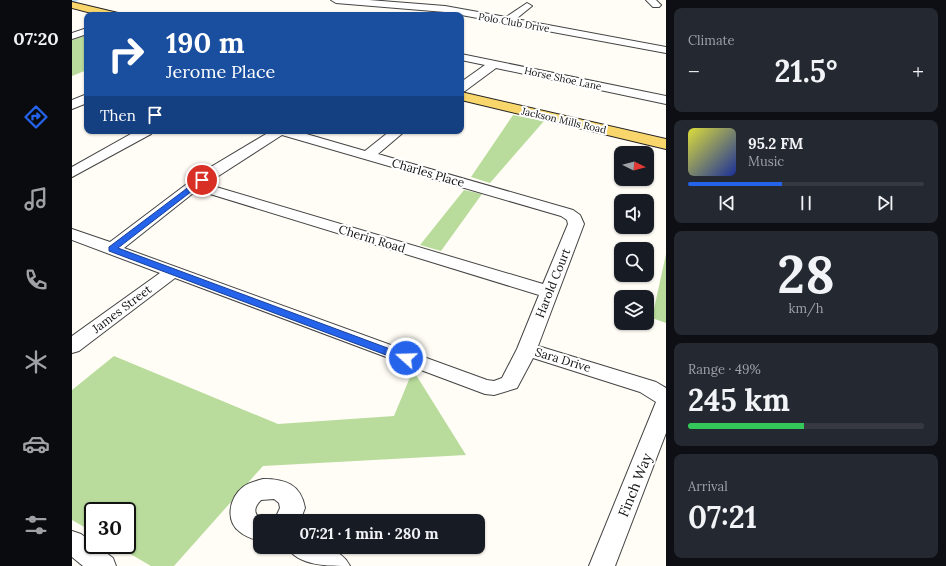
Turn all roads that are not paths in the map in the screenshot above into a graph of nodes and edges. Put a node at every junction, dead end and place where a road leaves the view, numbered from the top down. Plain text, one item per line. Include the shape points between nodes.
1 (336, 0) edge
2 (72, 5) edge
3 (403, 6) junction
4 (527, 6) dead end
5 (101, 12) edge
6 (399, 12) edge
7 (461, 12) edge
8 (464, 13) edge
9 (508, 21) junction
10 (84, 32) edge
11 (72, 36) edge
12 (666, 50) edge
13 (464, 57) edge
14 (494, 64) junction
15 (464, 86) edge
16 (464, 97) edge
17 (84, 99) edge
18 (666, 100) edge
19 (72, 105) edge
20 (140, 134) edge
21 (275, 134) edge
22 (290, 134) edge
23 (394, 134) edge
24 (666, 144) edge
25 (367, 156) junction
26 (72, 173) edge
27 (195, 185) junction
28 (574, 218) joint
29 (72, 234) edge
30 (112, 249) junction
31 (172, 272) junction
32 (550, 292) junction
33 (72, 346) edge
34 (527, 349) junction
35 (666, 398) edge
36 (666, 404) edge
37 (290, 514) edge
38 (253, 527) edge
39 (314, 554) edge
40 (337, 566) edge
41 (602, 566) edge

1 - 3 street, Polo Club Drive
2 - 5 main road
3 - 6 street
3 - 7 street, Polo Club Drive
4 - 9 street
8 - 9 street, Polo Club Drive
9 - 12 street, Polo Club Drive
10 - 11 street
13 - 14 street, Horse Shoe Lane
14 - 15 street
14 - 18 street, Horse Shoe Lane
16 - 24 main road, Jackson Mills Road
17 - 19 street
20 - 26 street
21 - 27 street
22 - 25 street, Charles Place
23 - 25 street
25 - 28 street, Charles Place via 567,213
27 - 30 street
27 - 32 street, Cherin Road
28 - 32 street, Harold Court via 576,224
29 - 30 street, Sara Drive
30 - 31 street, Sara Drive
31 - 33 street, James Street
31 - 34 street, Sara Drive via 485,387 494,388 510,384
32 - 34 street, Harold Court
34 - 35 street, Sara Drive via 648,387
36 - 41 street, Finch Way
37 - 38 street via 293,505 289,496 281,490 257,490 242,506 242,516 248,525
39 - 40 street

